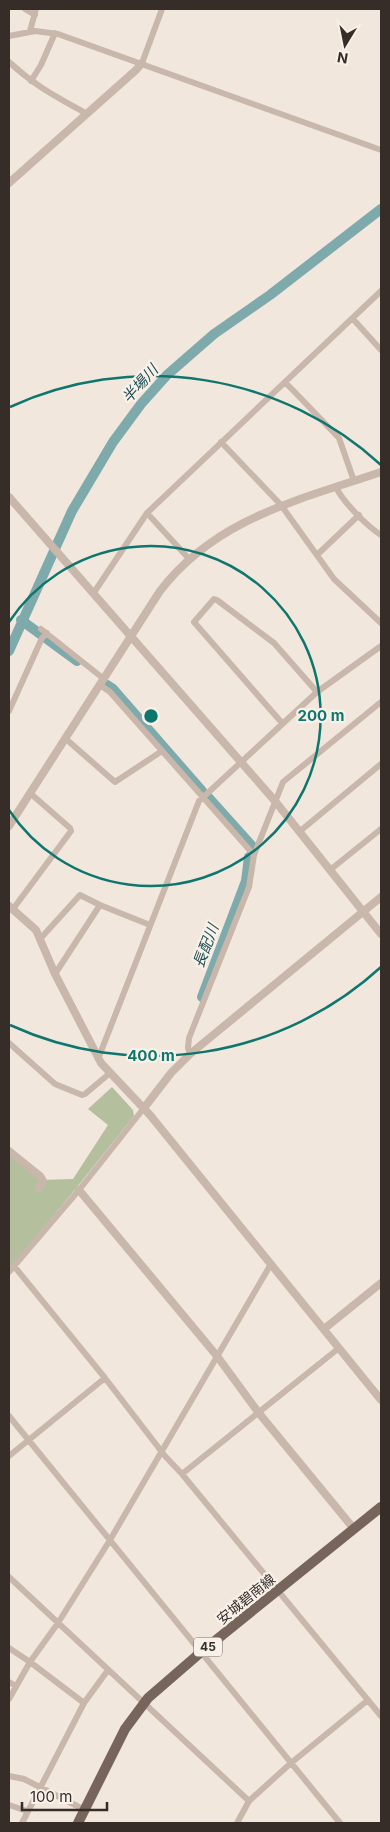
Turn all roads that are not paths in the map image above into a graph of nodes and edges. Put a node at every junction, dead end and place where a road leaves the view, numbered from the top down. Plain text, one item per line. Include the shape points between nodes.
1 (25, 9) edge
2 (162, 9) edge
3 (35, 12) edge
4 (30, 31) junction
5 (55, 33) junction
6 (9, 36) edge
7 (9, 62) edge
8 (142, 63) junction
9 (31, 81) junction
10 (87, 114) junction
11 (381, 150) edge
12 (9, 183) edge
13 (381, 291) edge
14 (353, 319) junction
15 (381, 350) edge
16 (285, 382) junction
17 (221, 442) junction
18 (381, 472) edge
19 (354, 481) junction
20 (336, 487) junction
21 (9, 497) edge
22 (281, 506) junction
23 (147, 514) junction
24 (359, 515) junction
25 (381, 535) edge
26 (317, 555) junction
27 (190, 560) junction
28 (93, 594) junction
29 (381, 623) edge
30 (130, 636) junction
31 (381, 646) edge
32 (102, 682) junction
33 (317, 692) junction
34 (381, 702) edge
35 (9, 711) edge
36 (282, 723) junction
37 (66, 738) junction
38 (162, 751) junction
39 (241, 762) junction
40 (381, 764) edge
41 (30, 793) junction
42 (202, 798) junction
43 (275, 801) junction
44 (9, 826) edge
45 (381, 829) edge
46 (299, 832) junction
47 (254, 855) junction
48 (330, 870) junction
49 (381, 897) edge
50 (100, 905) junction
51 (11, 907) edge
52 (364, 912) junction
53 (150, 925) junction
54 (381, 934) edge
55 (40, 939) junction
56 (55, 974) junction
57 (9, 1043) edge
58 (190, 1054) junction
59 (98, 1059) junction
60 (110, 1073) junction
61 (144, 1108) junction
62 (9, 1150) edge
63 (40, 1188) dead end
64 (79, 1190) junction
65 (271, 1264) junction
66 (14, 1266) junction
67 (9, 1272) edge
68 (381, 1283) edge
69 (324, 1329) junction
70 (339, 1348) junction
71 (217, 1356) junction
72 (105, 1378) junction
73 (381, 1400) edge
74 (258, 1412) junction
75 (9, 1416) edge
76 (28, 1440) junction
77 (161, 1450) junction
78 (9, 1456) edge
79 (182, 1474) junction
80 (381, 1507) edge
81 (354, 1529) junction
82 (110, 1540) junction
83 (9, 1577) edge
84 (278, 1590) junction
85 (58, 1623) junction
86 (9, 1648) edge
87 (200, 1653) junction
88 (30, 1662) junction
89 (108, 1670) junction
90 (9, 1682) edge
91 (16, 1686) junction
92 (9, 1699) edge
93 (368, 1700) junction
94 (84, 1702) junction
95 (144, 1703) junction
96 (381, 1716) edge
97 (291, 1763) junction
98 (9, 1776) edge
99 (40, 1788) junction
100 (248, 1801) junction
101 (9, 1806) edge
102 (84, 1810) junction
103 (27, 1812) junction
104 (22, 1823) edge
105 (78, 1823) edge
106 (237, 1823) edge
107 (340, 1823) edge

1 - 3 street
2 - 8 street
3 - 4 street
4 - 5 street
4 - 6 street
5 - 8 street
5 - 9 street
7 - 9 street
8 - 10 street
8 - 11 street
9 - 10 street via 60,101
10 - 12 street
13 - 14 street
14 - 15 street
14 - 16 street
16 - 17 street
16 - 19 street via 339,438
17 - 22 street
17 - 23 street
18 - 19 street
19 - 20 street
20 - 22 street
20 - 24 street
21 - 28 street
22 - 26 street
22 - 27 street via 238,526
23 - 27 street
23 - 28 street
24 - 25 street
24 - 26 street
26 - 29 street via 337,582
27 - 30 street via 160,591
28 - 30 street
30 - 32 street
30 - 39 street
31 - 33 street
32 - 35 street via 44,634
32 - 37 street
32 - 38 street
33 - 36 street
33 - 36 street via 274,643 214,599 194,622
34 - 43 street via 283,782
36 - 39 street
37 - 38 street via 115,782
37 - 41 street
38 - 42 street
39 - 42 street
39 - 43 street
40 - 46 street
41 - 44 street
41 - 51 street via 70,828 70,832
42 - 47 street
42 - 53 street via 195,808
43 - 46 street
43 - 47 street
45 - 48 street
46 - 48 street
47 - 58 street via 249,887 189,1038
48 - 52 street
49 - 52 street
50 - 53 street
50 - 55 street via 78,895
50 - 56 street
51 - 55 street via 34,927
52 - 54 street
52 - 58 street
53 - 59 street
55 - 56 street
56 - 59 street
57 - 60 street via 55,1084 82,1095
58 - 61 street
59 - 60 street
60 - 61 street
61 - 64 street
61 - 65 street
62 - 63 street via 40,1176 43,1182
64 - 66 street
64 - 71 street
65 - 69 street
65 - 71 street
66 - 67 street
66 - 72 street
68 - 69 street
69 - 70 street
70 - 73 street
70 - 74 street
71 - 74 street
71 - 77 street
72 - 76 street
72 - 77 street
74 - 79 street
74 - 81 street
75 - 76 street
76 - 78 street
76 - 82 street
77 - 79 street
77 - 82 street
79 - 84 street
80 - 81 main road, 安城碧南線 / 45
81 - 84 main road, 安城碧南線 / 45
82 - 85 street
82 - 87 street
83 - 85 street
84 - 87 main road, 安城碧南線 / 45
84 - 93 street
85 - 88 street
85 - 89 street
86 - 88 street
87 - 95 main road, 安城碧南線 / 45
87 - 97 street
88 - 91 street
88 - 94 street
89 - 94 street
89 - 95 street
90 - 91 street
91 - 92 street
93 - 96 street
93 - 97 street
94 - 99 street
95 - 100 street
95 - 102 main road, 安城碧南線 / 45 via 125,1729
97 - 100 street
97 - 107 street
98 - 99 street via 24,1779
99 - 102 street
99 - 103 street
100 - 106 street
101 - 103 street
102 - 105 main road, 安城碧南線 / 45
103 - 104 street

